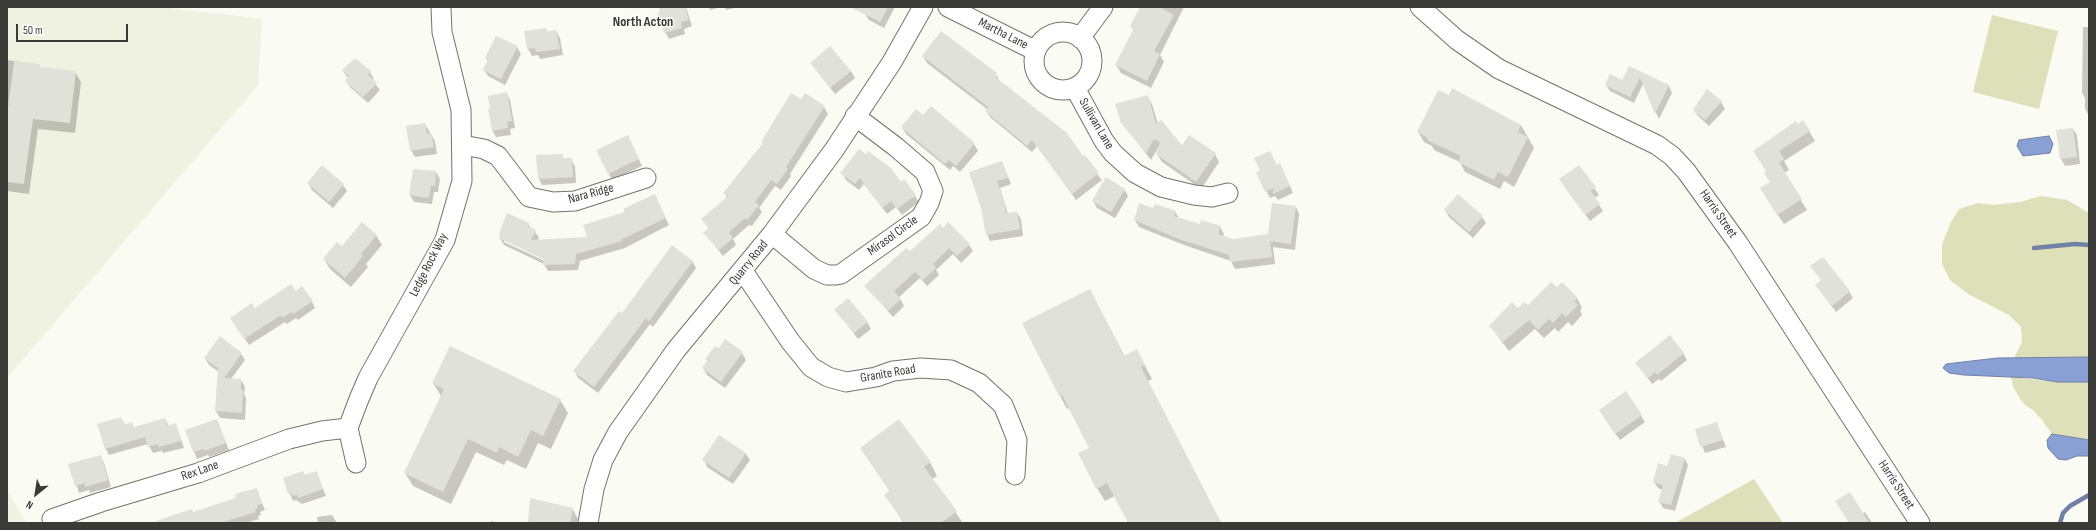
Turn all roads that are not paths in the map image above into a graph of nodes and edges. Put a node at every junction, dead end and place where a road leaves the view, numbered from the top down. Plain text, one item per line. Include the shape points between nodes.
1 (441, 7) edge
2 (923, 7) edge
3 (948, 7) edge
4 (1103, 7) edge
5 (1420, 7) edge
6 (1080, 38) junction
7 (1036, 51) junction
8 (1075, 88) junction
9 (856, 116) junction
10 (462, 145) junction
11 (646, 178) dead end
12 (1228, 193) dead end
13 (772, 234) junction
14 (743, 271) junction
15 (348, 428) junction
16 (356, 463) dead end
17 (1015, 475) dead end
18 (52, 519) dead end
19 (588, 523) edge
20 (1920, 523) edge

1 - 10 street, Ledge Rock Way via 442,32 461,110
2 - 9 street, Quarry Road via 892,62
3 - 7 street, Martha Lane
4 - 6 street
5 - 20 street, Harris Street via 1457,40 1499,69 1657,145 1686,170 1738,243
6 - 7 street via 1058,33 1047,37
6 - 8 street via 1090,51 1092,67 1087,77
7 - 8 street via 1035,68 1043,82 1058,90
8 - 12 street, Sullivan Lane via 1104,141 1135,173 1161,187 1189,194 1212,197
9 - 13 street, Quarry Road
9 - 13 street, Mirasol Circle via 925,172 933,191 930,203 921,217 836,276 814,269
10 - 11 street, Nara Ridge via 484,149 498,156 528,197 553,202 575,201
10 - 15 street, Ledge Rock Way via 462,181 445,240 368,378
13 - 14 street, Quarry Road
14 - 17 street, Granite Road via 790,341 811,367 828,378 846,382 893,371 921,368 952,370 979,383 1003,405 1010,422 1017,440
14 - 19 street, Quarry Road via 676,350 618,432 603,460 594,489
15 - 16 street
15 - 18 street, Rex Lane via 289,439 198,473

